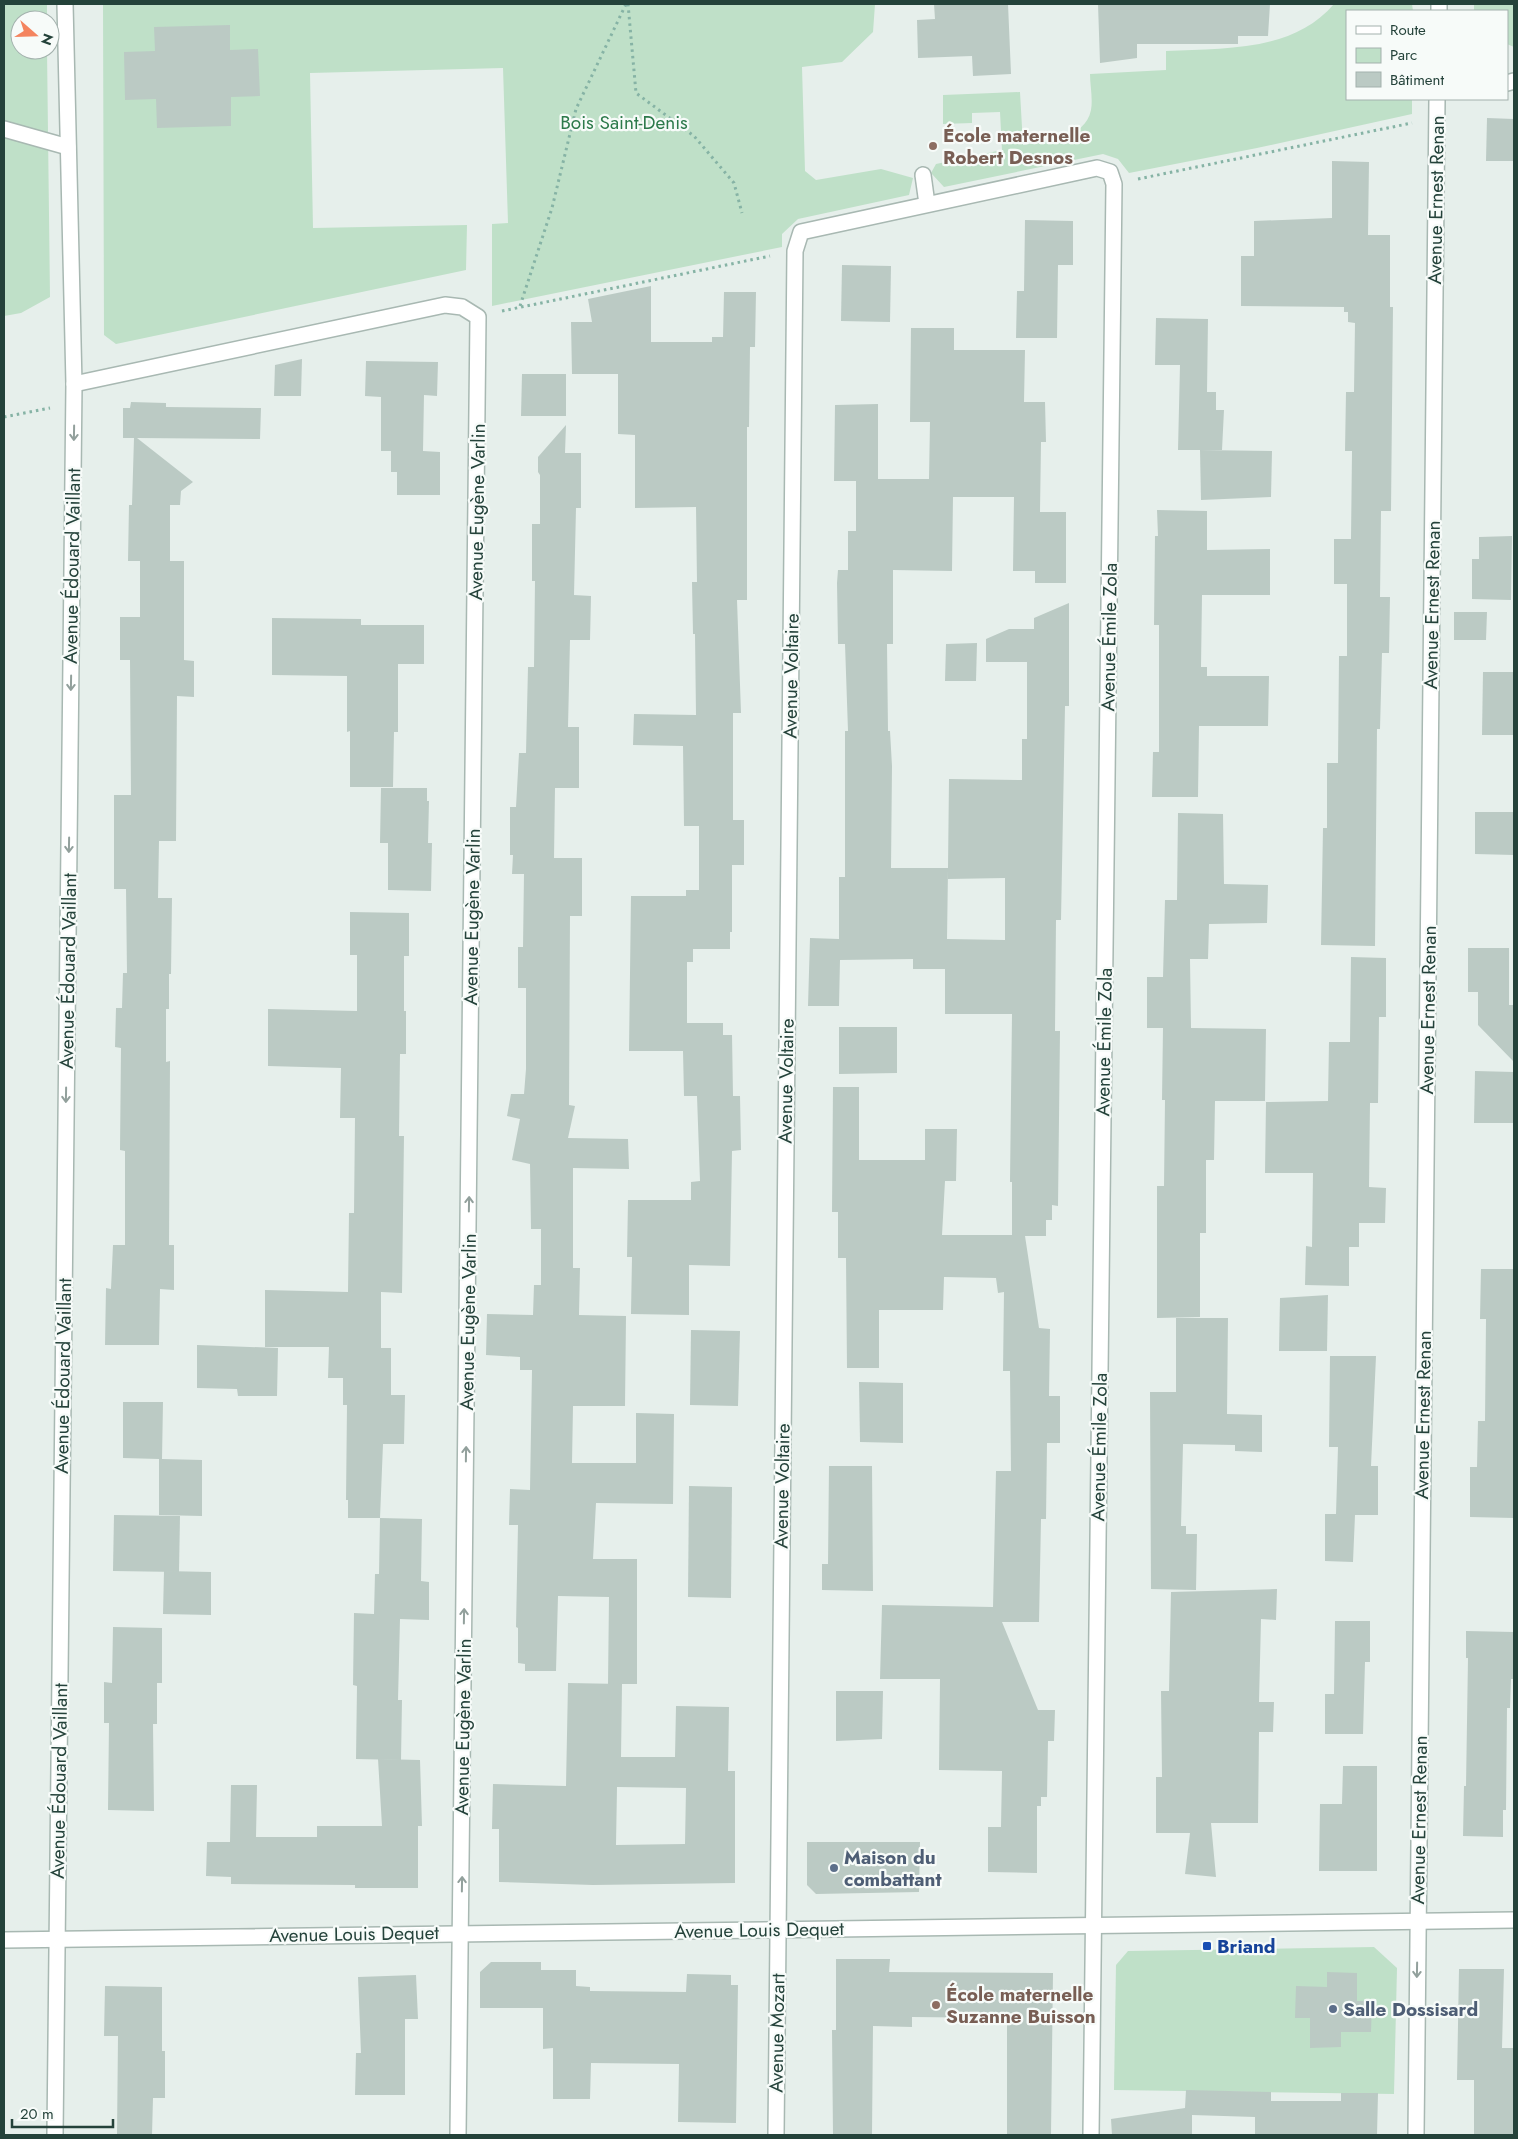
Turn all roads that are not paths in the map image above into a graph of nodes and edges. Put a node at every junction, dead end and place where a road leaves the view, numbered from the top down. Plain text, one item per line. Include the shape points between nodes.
1 (65, 4) edge
2 (1437, 100) edge
3 (4, 129) edge
4 (68, 147) junction
5 (923, 175) dead end
6 (927, 204) junction
7 (74, 384) junction
8 (1514, 1920) edge
9 (1418, 1921) junction
10 (1093, 1926) junction
11 (778, 1931) junction
12 (461, 1932) junction
13 (57, 1939) junction
14 (4, 1940) edge
15 (55, 2135) edge
16 (458, 2135) edge
17 (776, 2135) edge
18 (1091, 2135) edge
19 (1416, 2135) edge

1 - 4 street, Avenue Édouard Vaillant
2 - 9 street, Avenue Ernest Renan
3 - 4 street
4 - 7 street, Avenue Édouard Vaillant
5 - 6 street
6 - 10 street, Avenue Émile Zola via 1097,168 1110,172 1114,184
6 - 11 street, Avenue Voltaire via 801,232 795,250
12 -> 7 street, Avenue Eugène Varlin via 478,317 462,307 445,305
7 -> 13 street, Avenue Édouard Vaillant
8 - 9 street, Avenue Louis Dequet
9 - 10 street, Avenue Louis Dequet
9 -> 19 street, Avenue Ernest Renan
10 - 11 street, Avenue Louis Dequet
10 - 18 street, Avenue Émile Zola
11 - 12 street, Avenue Louis Dequet
11 - 17 street, Avenue Mozart
12 - 13 street, Avenue Louis Dequet
12 - 16 street, Avenue Eugène Varlin
13 - 14 street, Avenue Louis Dequet
13 - 15 street, Avenue Édouard Vaillant

